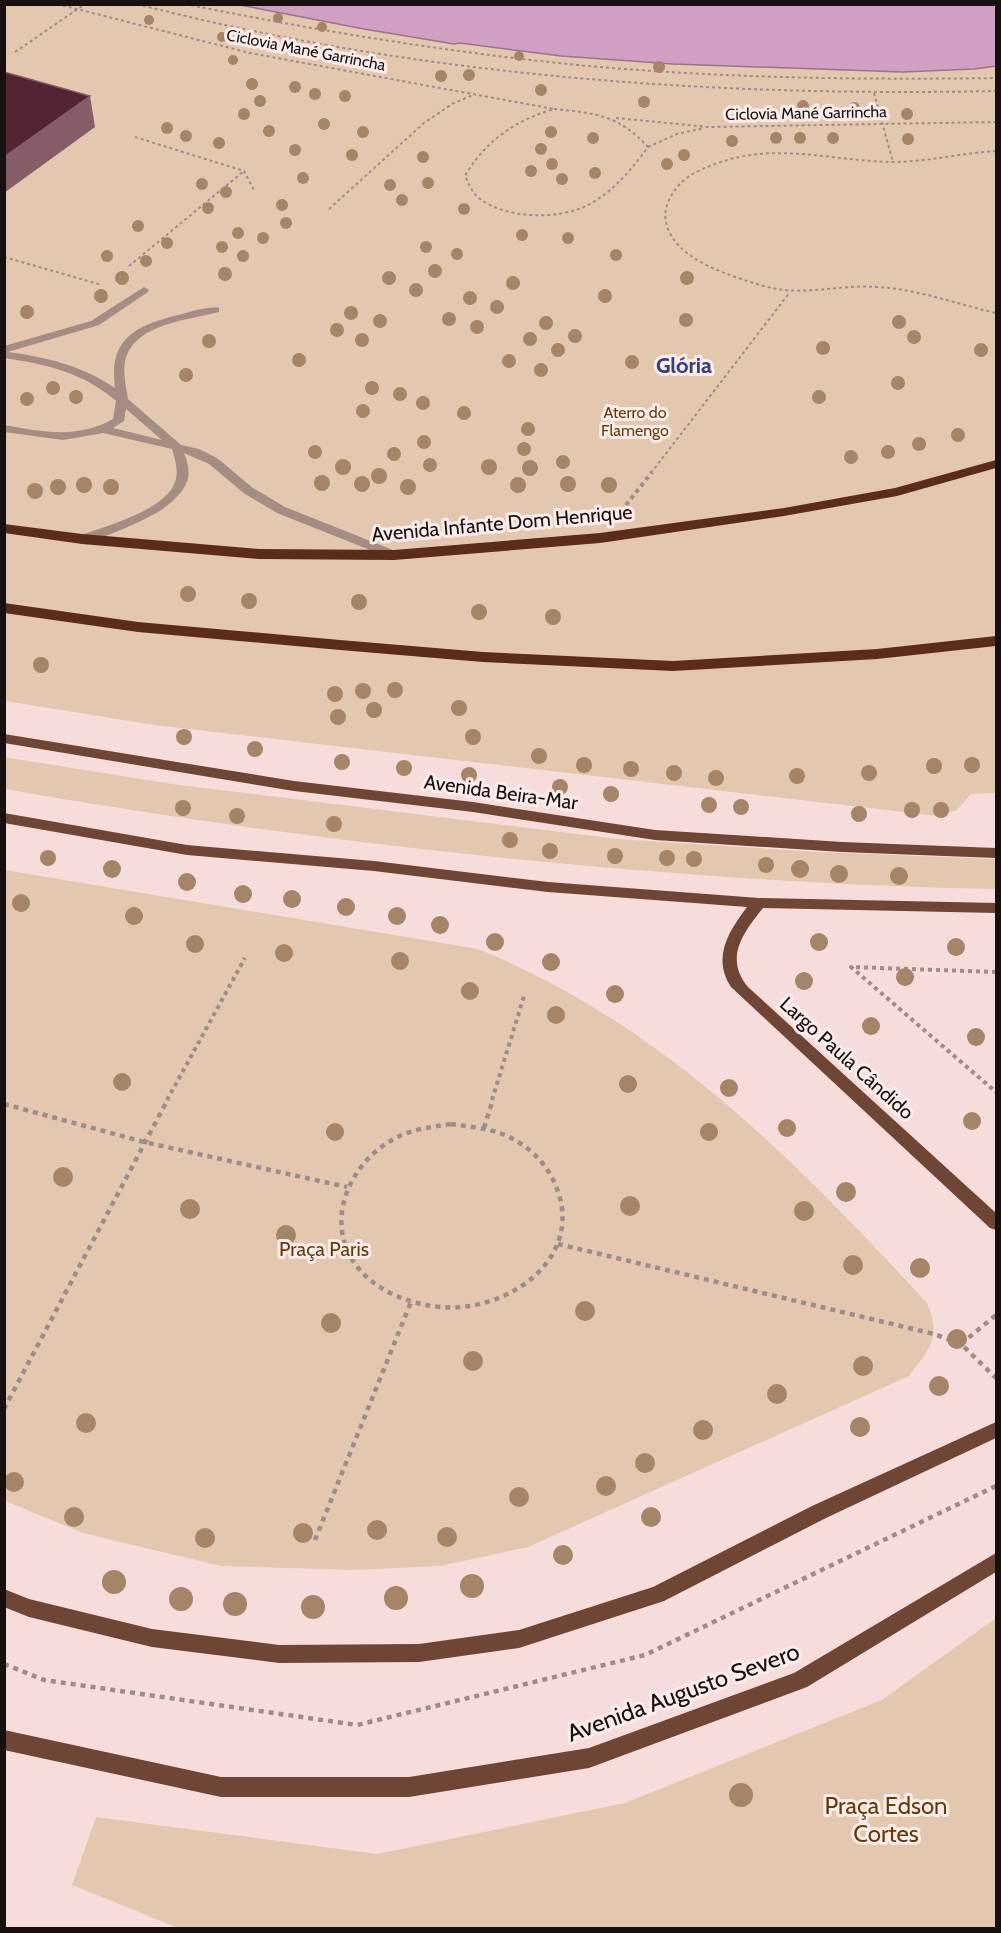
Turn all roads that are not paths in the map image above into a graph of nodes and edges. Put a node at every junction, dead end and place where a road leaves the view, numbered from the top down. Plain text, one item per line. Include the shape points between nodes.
1 (144, 290) dead end
2 (215, 310) dead end
3 (4, 350) edge
4 (4, 355) edge
5 (122, 400) junction
6 (4, 428) edge
7 (105, 430) junction
8 (177, 447) junction
9 (992, 467) edge
10 (4, 528) edge
11 (82, 539) junction
12 (394, 555) junction
13 (4, 608) edge
14 (994, 641) edge
15 (4, 738) edge
16 (4, 818) edge
17 (996, 853) edge
18 (759, 903) junction
19 (996, 908) edge
20 (996, 1223) edge
21 (996, 1430) edge
22 (996, 1562) edge
23 (4, 1599) edge
24 (4, 1740) edge

1 - 3 lane via 95,322
2 - 5 lane via 152,326 135,336 120,357
4 - 5 lane via 67,368 108,386
5 - 7 lane via 118,421
5 - 8 lane
6 - 7 lane via 53,436 80,436
7 - 8 lane
8 - 11 lane via 183,472 167,501 151,512
8 - 12 lane via 213,461 249,491 281,510
9 - 12 highway, Avenida Infante Dom Henrique via 897,492 784,512 600,538
10 - 11 highway, Avenida Infante Dom Henrique
11 - 12 highway, Avenida Infante Dom Henrique via 260,554
13 - 14 highway via 138,627 340,645 673,666 877,654
15 - 17 main road, Avenida Beira-Mar via 294,786 473,807 655,835 842,848
16 - 18 main road via 187,850 374,866 548,887
18 - 19 main road
18 - 20 main road, Largo Paula Cândido via 739,927 730,952 731,974 743,991
21 - 23 main road via 819,1512 657,1595 519,1639 419,1653 279,1654 152,1638
22 - 24 main road, Avenida Augusto Severo via 800,1680 589,1758 409,1787 221,1786

